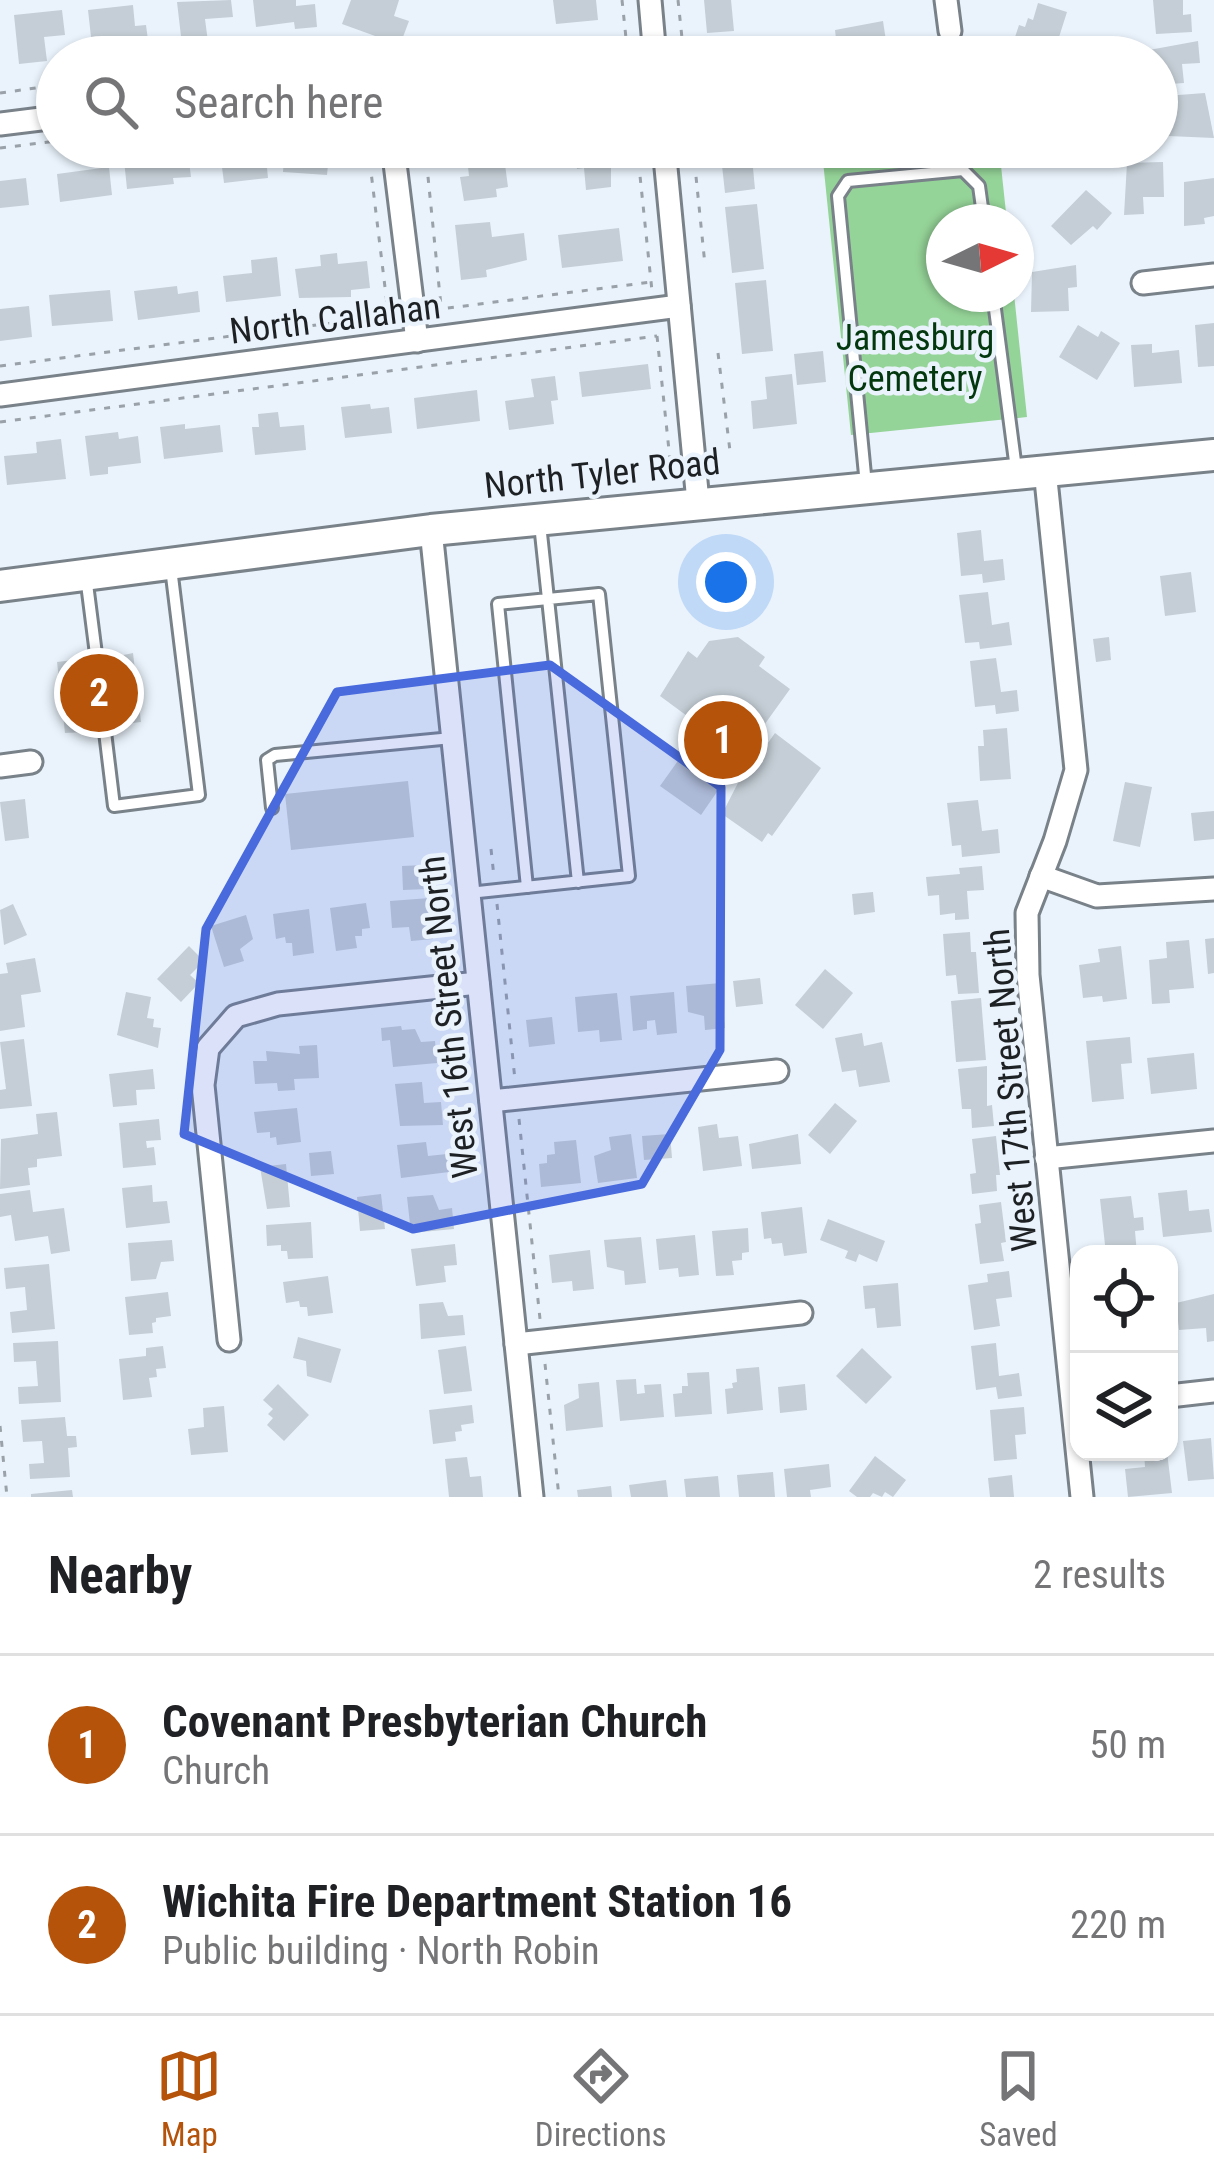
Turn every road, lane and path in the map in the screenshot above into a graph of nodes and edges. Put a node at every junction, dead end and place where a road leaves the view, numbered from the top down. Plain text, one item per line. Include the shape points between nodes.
1 (622, 0) edge
2 (650, 0) edge
3 (678, 0) edge
4 (946, 0) edge
5 (950, 31) dead end
6 (626, 36) edge
7 (653, 36) edge
8 (682, 36) edge
9 (36, 88) edge
10 (0, 93) edge
11 (36, 120) edge
12 (0, 124) edge
13 (36, 144) edge
14 (0, 148) edge
15 (370, 168) edge
16 (396, 168) edge
17 (427, 168) edge
18 (666, 168) edge
19 (695, 168) edge
20 (982, 204) edge
21 (705, 265) dead end
22 (1214, 275) edge
23 (651, 282) dead end
24 (1143, 283) dead end
25 (679, 306) junction
26 (441, 308) junction
27 (414, 312) junction
28 (997, 312) edge
29 (388, 315) junction
30 (657, 336) dead end
31 (417, 341) junction
32 (718, 352) dead end
33 (0, 366) edge
34 (0, 394) edge
35 (0, 422) edge
36 (730, 451) dead end
37 (1214, 455) edge
38 (1030, 471) junction
39 (866, 486) junction
40 (698, 502) junction
41 (540, 519) junction
42 (430, 530) junction
43 (170, 565) junction
44 (86, 575) junction
45 (0, 586) edge
46 (548, 599) junction
47 (97, 662) dead end
48 (105, 732) dead end
49 (452, 738) junction
50 (31, 762) dead end
51 (0, 766) edge
52 (272, 808) dead end
53 (491, 849) dead end
54 (1041, 876) junction
55 (578, 882) junction
56 (527, 887) junction
57 (1214, 889) edge
58 (495, 890) junction
59 (469, 893) junction
60 (478, 983) junction
61 (777, 1071) dead end
62 (517, 1098) junction
63 (490, 1101) junction
64 (1214, 1141) edge
65 (1046, 1158) junction
66 (801, 1313) dead end
67 (230, 1340) dead end
68 (543, 1341) junction
69 (516, 1344) junction
70 (1070, 1356) edge
71 (1214, 1391) edge
72 (1178, 1395) edge
73 (0, 1426) edge
74 (1080, 1461) edge
75 (8, 1497) edge
76 (532, 1497) edge
77 (559, 1497) edge
78 (1082, 1497) edge

1 - 6 path
2 - 7 street
3 - 8 path
4 - 5 street
9 - 10 path
11 - 12 street
13 - 14 path
15 - 29 path
16 - 27 street
17 - 26 path
18 - 25 street
19 - 21 path
20 - 39 lane via 979,186 963,170 848,182 838,196
22 - 24 street
23 - 26 path
25 - 31 street, North Callahan
25 - 40 street
26 - 27 path
27 - 29 path
27 - 31 street
28 - 38 lane
29 - 33 path
30 - 35 path
31 - 34 street, North Callahan
32 - 36 path
37 - 38 main road, North Tyler Road
38 - 39 main road, North Tyler Road
38 - 54 street, West 17th Street North via 1076,770
39 - 40 main road, North Tyler Road
40 - 41 main road, North Tyler Road
41 - 42 main road, North Tyler Road
41 - 46 lane
42 - 43 main road, North Tyler Road
42 - 49 street, West 16th Street North
43 - 44 main road, North Tyler Road
43 - 48 lane via 199,795 114,806
44 - 45 main road, North Tyler Road
44 - 47 lane
46 - 55 lane
46 - 55 lane via 599,593 629,876
46 - 56 lane via 498,604
49 - 52 lane via 274,755 267,760
49 - 59 street, West 16th Street North
50 - 51 street
53 - 58 path
54 - 57 street via 1097,896
54 - 65 street, West 17th Street North via 1027,913 1028,975
55 - 56 lane
56 - 58 lane
58 - 59 lane
58 - 62 path
59 - 60 street, West 16th Street North
60 - 63 street, West 16th Street North
60 - 67 street via 278,1004 236,1016 208,1048 203,1084
61 - 62 street
62 - 63 street
62 - 68 path
63 - 69 street, West 16th Street North
64 - 65 street
65 - 70 street, West 17th Street North
66 - 68 street
68 - 69 street
68 - 77 path
69 - 76 street, West 16th Street North
71 - 72 street
73 - 75 path
74 - 78 street, West 17th Street North

